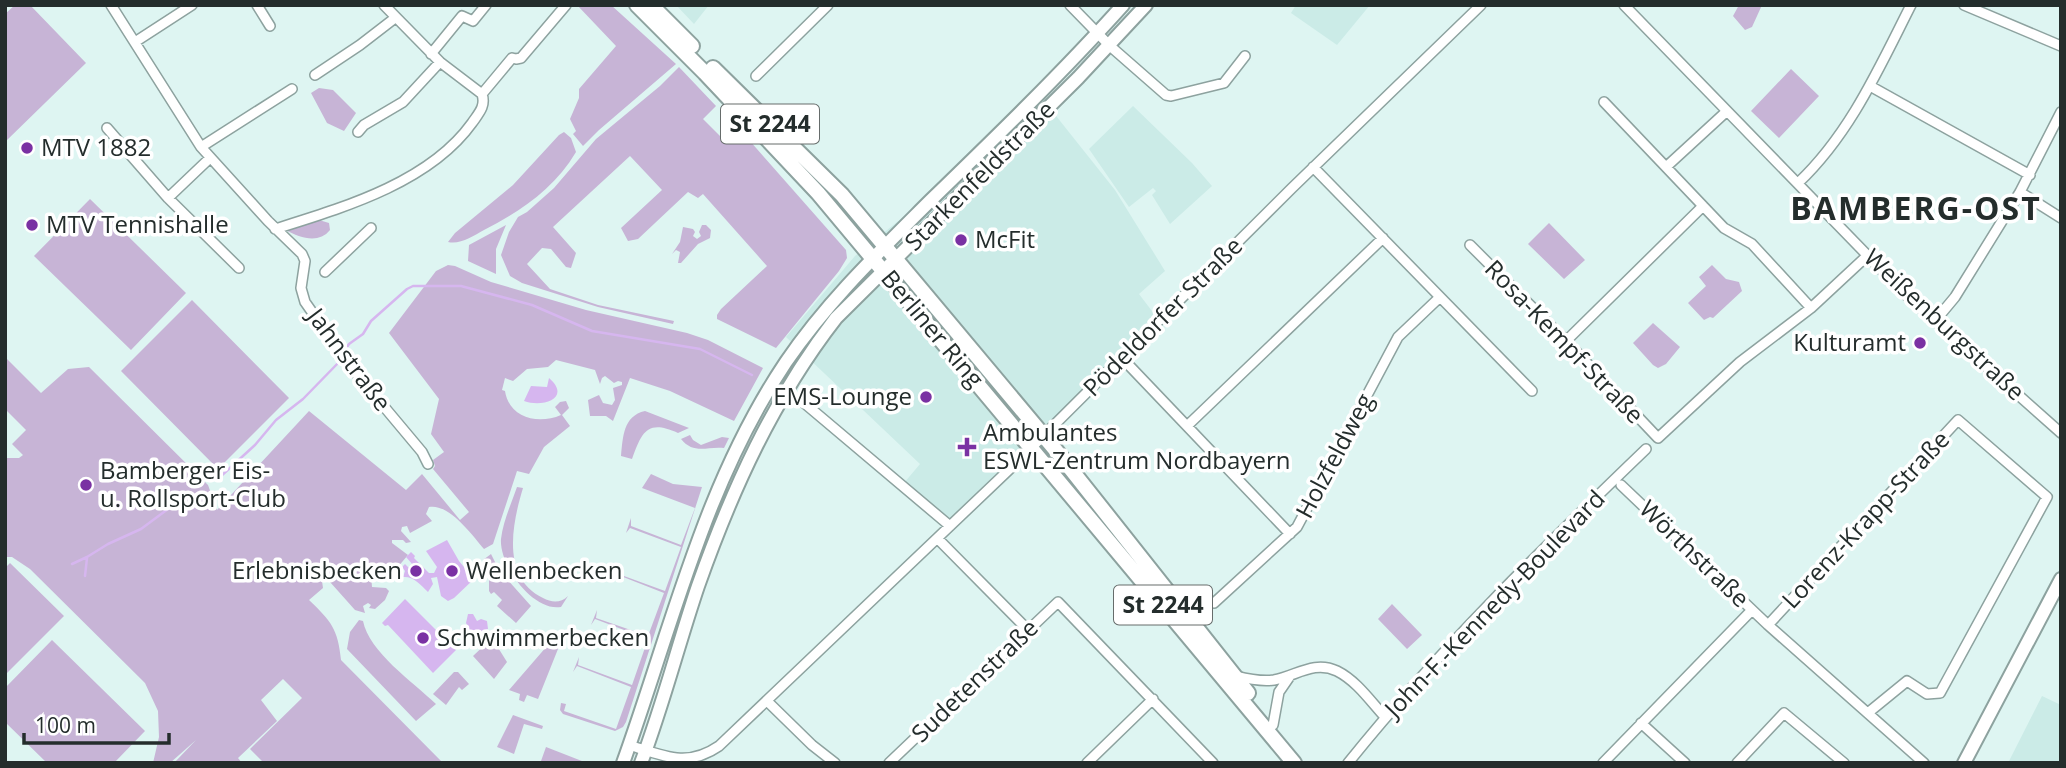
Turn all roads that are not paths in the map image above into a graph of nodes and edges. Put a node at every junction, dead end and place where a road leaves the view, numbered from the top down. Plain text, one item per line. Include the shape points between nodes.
1 (111, 5) edge
2 (192, 5) edge
3 (257, 5) edge
4 (384, 5) edge
5 (486, 5) edge
6 (566, 5) edge
7 (636, 5) edge
8 (651, 5) edge
9 (828, 5) edge
10 (1070, 5) edge
11 (1124, 5) edge
12 (1146, 5) edge
13 (1481, 5) edge
14 (1624, 5) edge
15 (1911, 5) edge
16 (1964, 5) edge
17 (396, 18) junction
18 (270, 26) dead end
19 (1098, 34) junction
20 (135, 43) junction
21 (1110, 46) junction
22 (2061, 46) edge
23 (431, 54) junction
24 (1245, 56) dead end
25 (440, 62) junction
26 (315, 75) dead end
27 (756, 76) dead end
28 (1870, 86) junction
29 (292, 89) dead end
30 (482, 94) junction
31 (1604, 103) dead end
32 (1727, 111) junction
33 (2061, 112) edge
34 (107, 128) dead end
35 (358, 132) dead end
36 (201, 147) junction
37 (210, 158) junction
38 (1313, 167) junction
39 (1666, 167) junction
40 (2030, 175) junction
41 (1798, 183) junction
42 (2020, 192) junction
43 (168, 198) junction
44 (1703, 206) junction
45 (2061, 218) edge
46 (371, 228) dead end
47 (275, 229) junction
48 (1383, 238) junction
49 (1469, 245) dead end
50 (885, 246) junction
51 (1868, 255) junction
52 (872, 258) junction
53 (896, 259) junction
54 (239, 268) dead end
55 (883, 271) junction
56 (325, 272) dead end
57 (1440, 297) junction
58 (1811, 308) junction
59 (1935, 321) junction
60 (1566, 341) junction
61 (1122, 358) junction
62 (1532, 391) dead end
63 (803, 402) dead end
64 (1187, 426) junction
65 (2061, 433) edge
66 (1043, 435) junction
67 (1031, 447) junction
68 (1646, 449) dead end
69 (428, 464) dead end
70 (1621, 485) dead end
71 (950, 526) junction
72 (1290, 534) junction
73 (938, 539) junction
74 (687, 567) junction
75 (703, 572) junction
76 (2061, 579) edge
77 (1214, 603) dead end
78 (1752, 610) junction
79 (1768, 625) junction
80 (1028, 630) junction
81 (1234, 676) junction
82 (1290, 676) junction
83 (1153, 699) junction
84 (767, 701) junction
85 (1869, 712) junction
86 (1385, 717) junction
87 (1641, 723) junction
88 (1273, 725) junction
89 (629, 745) junction
90 (645, 750) junction
91 (892, 762) edge
92 (623, 763) edge
93 (640, 763) edge
94 (835, 763) edge
95 (1087, 763) edge
96 (1213, 763) edge
97 (1294, 763) edge
98 (1306, 763) edge
99 (1348, 763) edge
100 (1603, 763) edge
101 (1685, 763) edge
102 (1737, 763) edge
103 (1844, 763) edge
104 (1924, 763) edge
105 (1964, 763) edge

1 - 20 street, Jahnstraße
2 - 20 street
3 - 18 street
4 - 17 street
5 - 23 street via 473,21 462,16
6 - 30 street via 521,58 512,58
7 - 52 main road, Berliner Ring / St 2244 via 789,160
8 - 50 main road, Berliner Ring / St 2244 via 815,167
9 - 27 street
10 - 19 street
11 - 19 main road, Starkenfeldstraße
12 - 21 main road, Starkenfeldstraße
13 - 38 street, Pödeldorfer Straße
14 - 32 street, Weißenburgstraße
15 - 28 street
16 - 22 street
17 - 23 street
17 - 26 street
19 - 21 street
19 - 50 main road, Starkenfeldstraße
20 - 36 street, Jahnstraße
21 - 24 street via 1171,96 1224,83
21 - 53 main road, Starkenfeldstraße
23 - 25 street
25 - 30 street
25 - 35 street via 403,102
28 - 40 street
28 - 41 street via 1838,138
29 - 36 street
30 - 47 street via 483,106 468,128 425,166 349,205
31 - 39 street
32 - 39 street
32 - 41 street, Weißenburgstraße
33 - 40 street
34 - 43 street
36 - 37 street, Jahnstraße
37 - 43 street
37 - 47 street, Jahnstraße
38 - 48 street
38 - 61 street, Pödeldorfer Straße
39 - 44 street
40 - 42 street
41 - 51 street, Weißenburgstraße
42 - 45 street
42 - 59 street via 1955,298
43 - 54 street
44 - 58 street via 1724,228 1752,244
44 - 60 street
46 - 56 street
47 - 69 street, Jahnstraße via 305,261 301,288 305,302
48 - 57 street
48 - 64 street
49 - 60 street, Rosa-Kempf-Straße
50 - 52 main road, Starkenfeldstraße
50 - 53 main road, Berliner Ring / St 2244
51 - 58 street
51 - 59 street, Weißenburgstraße
52 - 55 main road, Berliner Ring / St 2244
52 - 74 main road, Starkenfeldstraße via 816,320 780,372 742,438
53 - 55 main road, Starkenfeldstraße
53 - 66 main road, Berliner Ring / St 2244
55 - 67 main road, Berliner Ring / St 2244
55 - 75 main road, Starkenfeldstraße via 836,318 791,381 750,457
57 - 62 street
57 - 72 street, Holzfeldweg via 1398,337
58 - 60 street, Rosa-Kempf-Straße via 1740,362 1658,438
59 - 65 street, Weißenburgstraße
61 - 64 street
61 - 66 street, Pödeldorfer Straße
63 - 71 street
64 - 72 street
66 - 67 street, Pödeldorfer Straße
66 - 81 main road, Berliner Ring / St 2244
67 - 71 street, Pödeldorfer Straße
67 - 97 main road, Berliner Ring / St 2244
68 - 86 street, John-F.-Kennedy-Boulevard via 1473,619
70 - 78 street, Wörthstraße
71 - 73 street, Pödeldorfer Straße
72 - 77 street, Holzfeldweg
73 - 80 street
73 - 84 street, Pödeldorfer Straße
74 - 75 main road
74 - 89 main road, Starkenfeldstraße
75 - 90 main road, Starkenfeldstraße
76 - 105 main road
78 - 79 street, Wörthstraße
78 - 87 street
79 - 85 street, Wörthstraße
79 - 85 street, Lorenz-Krapp-Straße via 1958,421 2037,488 2047,497 1940,693 1927,694 1907,681
80 - 83 street, Sudetenstraße via 1058,602
80 - 91 street, Sudetenstraße
81 - 82 street via 1271,681
81 - 88 main road, Berliner Ring / St 2244
82 - 86 street via 1322,666 1336,671 1351,680
82 - 88 street via 1279,692
83 - 95 street
83 - 96 street
84 - 90 street, Pödeldorfer Straße via 698,760 679,761
84 - 94 street
85 - 104 street, Wörthstraße
86 - 99 street, John-F.-Kennedy-Boulevard
87 - 100 street
87 - 101 street
88 - 98 main road, Berliner Ring / St 2244
89 - 90 street, Pödeldorfer Straße
89 - 92 main road
90 - 93 main road
102 - 103 street via 1784,713

